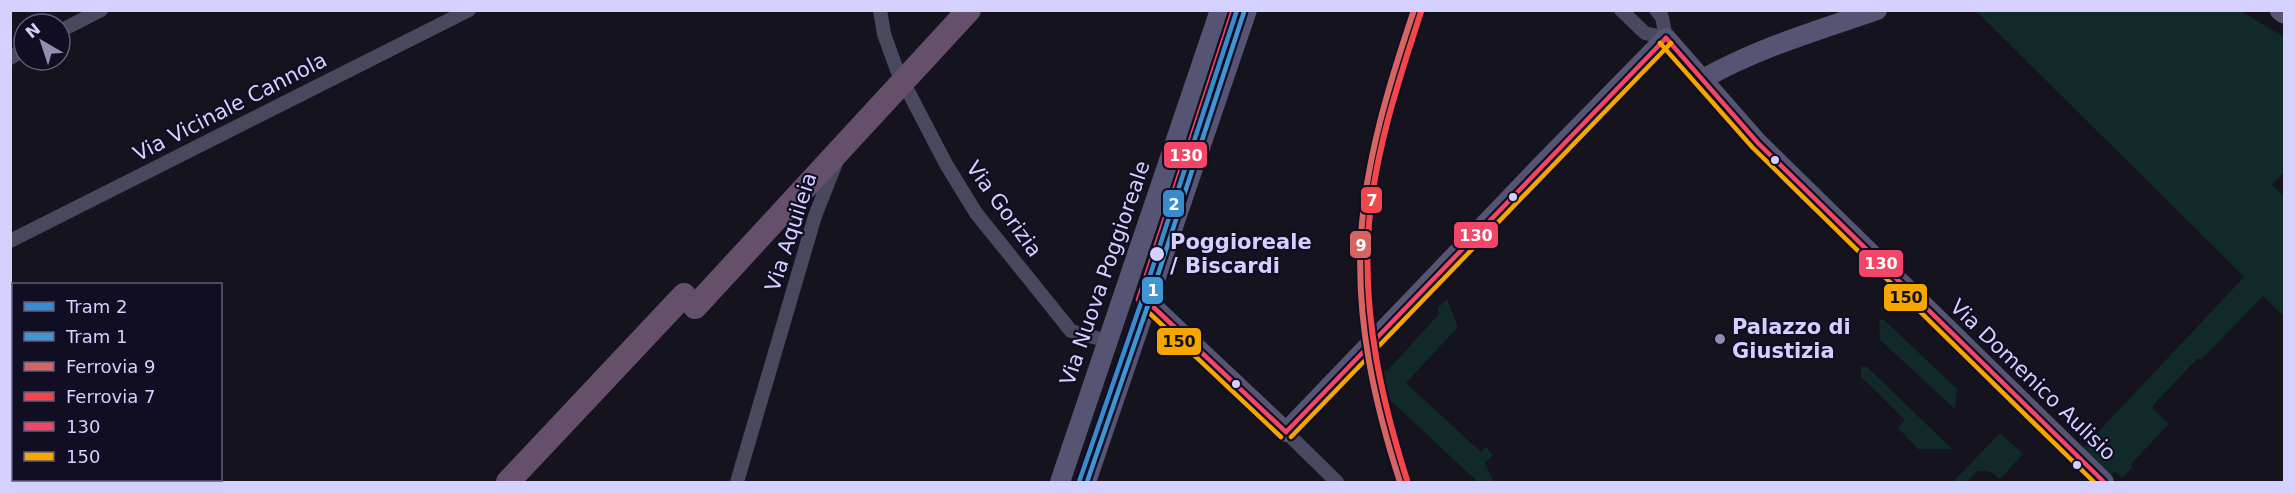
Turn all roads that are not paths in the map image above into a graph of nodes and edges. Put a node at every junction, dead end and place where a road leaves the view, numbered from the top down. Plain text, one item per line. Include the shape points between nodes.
1 (101, 10) edge
2 (469, 10) edge
3 (880, 10) edge
4 (950, 10) edge
5 (969, 10) edge
6 (1220, 10) edge
7 (1247, 10) edge
8 (1621, 10) edge
9 (1656, 10) edge
10 (1877, 10) edge
11 (2280, 10) edge
12 (2284, 13) edge
13 (72, 25) edge
14 (1666, 38) junction
15 (897, 70) junction
16 (1703, 79) junction
17 (10, 241) edge
18 (1123, 296) junction
19 (1148, 302) junction
20 (1108, 341) junction
21 (1286, 432) junction
22 (508, 483) edge
23 (526, 483) edge
24 (737, 483) edge
25 (1060, 483) edge
26 (1086, 483) edge
27 (1337, 483) edge
28 (2104, 483) edge

1 - 13 street
2 - 17 street, Via Vicinale Cannola
3 - 15 street
4 - 22 highway
5 - 23 highway, bridge via 695,307
6 - 18 main road, Via Nuova Poggioreale
7 - 19 main road
8 - 14 street via 1645,33
9 - 14 street via 1662,17
10 - 16 main road via 1731,63
11 - 12 main road
14 - 16 main road, Via Domenico Aulisio
14 - 21 main road
15 - 20 street, Via Gorizia via 976,213 1071,331
15 - 24 street, Via Aquileia via 852,123 815,216
16 - 28 main road, Via Domenico Aulisio via 1758,143
18 - 19 main road
18 - 20 main road, Via Nuova Poggioreale
19 - 21 main road
19 - 26 main road
20 - 25 main road, Via Nuova Poggioreale
21 - 27 street

